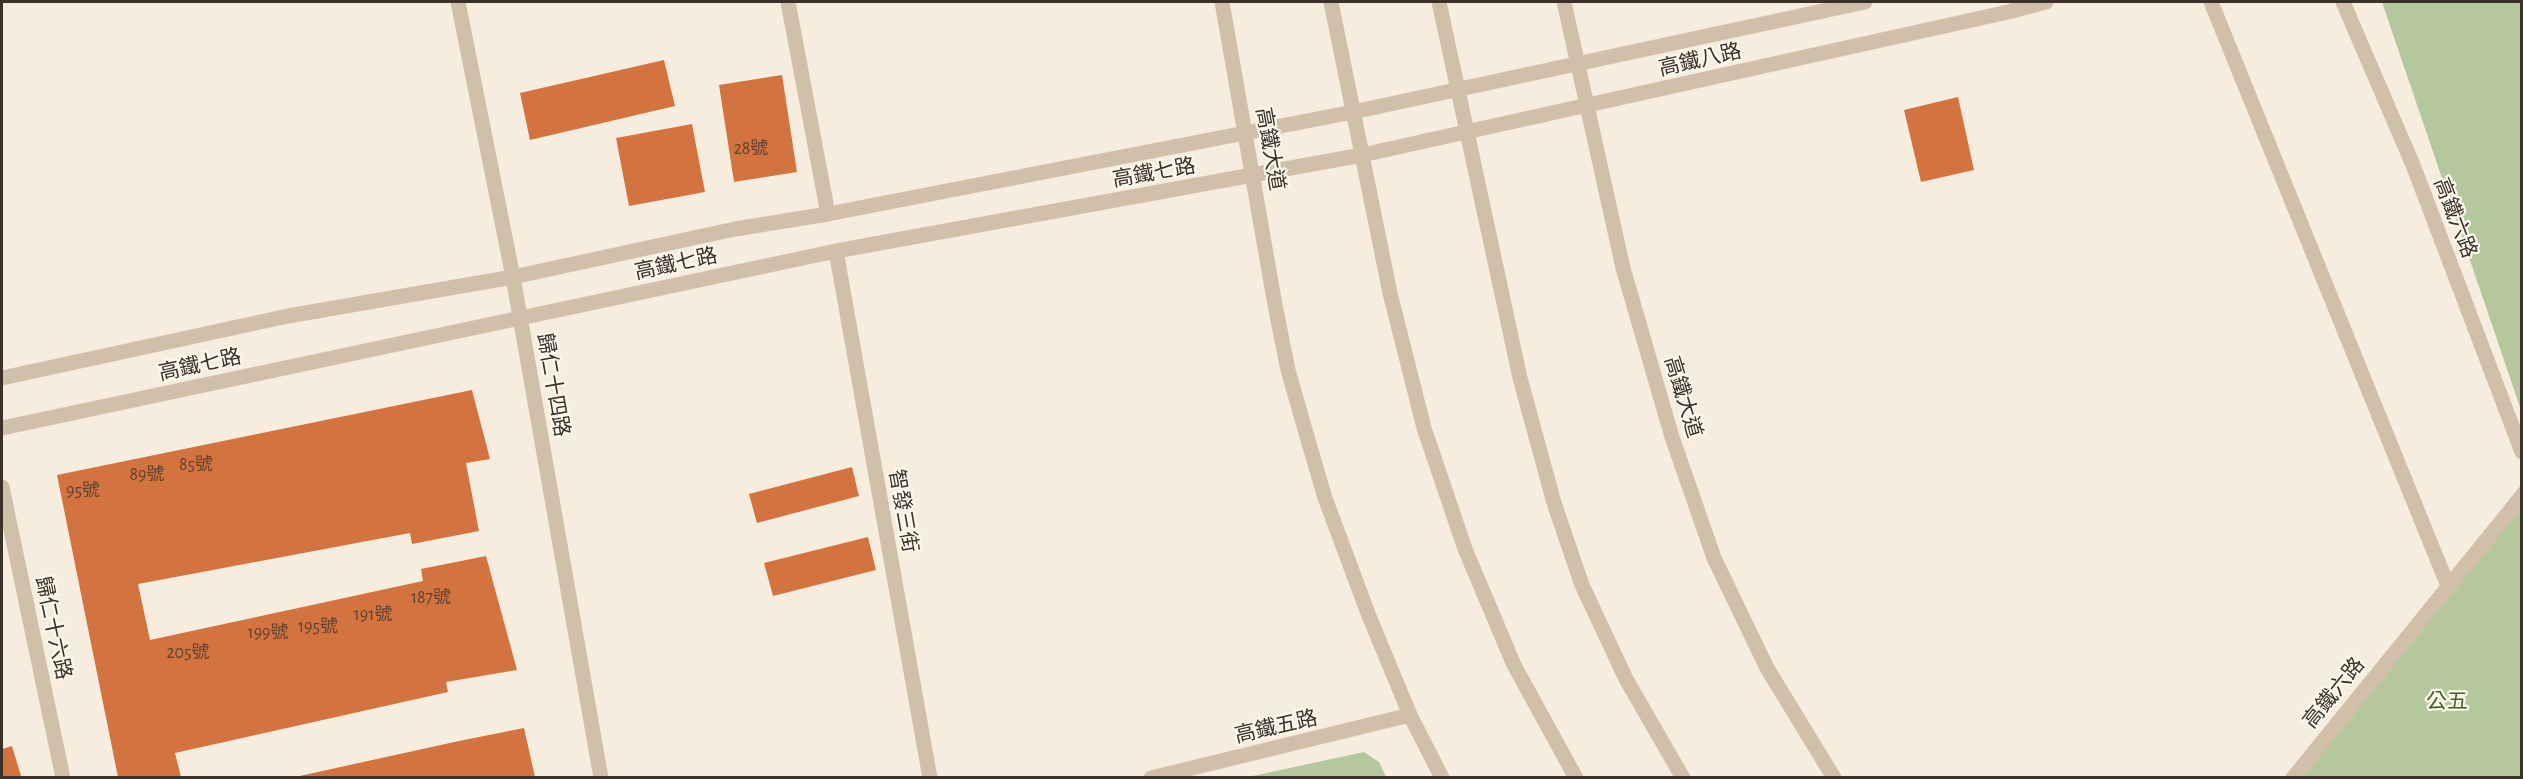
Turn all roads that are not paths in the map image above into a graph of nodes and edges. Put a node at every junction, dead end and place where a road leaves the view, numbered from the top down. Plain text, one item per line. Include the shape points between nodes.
1 (458, 2) edge
2 (788, 2) edge
3 (1222, 2) edge
4 (1330, 2) edge
5 (1439, 2) edge
6 (1564, 2) edge
7 (1865, 2) edge
8 (2046, 2) edge
9 (2211, 2) edge
10 (2343, 2) edge
11 (1576, 63) junction
12 (1458, 88) junction
13 (1588, 106) junction
14 (1353, 112) junction
15 (1245, 133) junction
16 (1466, 133) junction
17 (1362, 155) junction
18 (1254, 176) junction
19 (828, 214) junction
20 (836, 251) junction
21 (513, 277) junction
22 (520, 318) junction
23 (2, 378) edge
24 (2, 429) edge
25 (2522, 452) edge
26 (2, 487) edge
27 (2522, 496) edge
28 (2448, 586) junction
29 (1410, 715) junction
30 (63, 777) edge
31 (601, 777) edge
32 (930, 777) edge
33 (1151, 777) edge
34 (1442, 777) edge
35 (1576, 777) edge
36 (1683, 777) edge
37 (1834, 777) edge
38 (2293, 777) edge

1 - 21 street, 歸仁十四路
2 - 19 street
3 - 15 street, 高鐵大道
4 - 14 street
5 - 12 street
6 - 11 street, 高鐵大道
7 - 11 street, 高鐵八路
8 - 13 street, 高鐵八路
9 - 28 street
10 - 25 street, 高鐵六路 via 2413,165
11 - 12 street, 高鐵八路
11 - 13 street, 高鐵大道
12 - 14 street, 高鐵八路
12 - 16 street
13 - 16 street, 高鐵八路
13 - 37 street, 高鐵大道 via 1623,268 1672,437 1714,558 1767,668
14 - 15 street, 高鐵七路
14 - 17 street
15 - 18 street, 高鐵大道
15 - 19 street, 高鐵七路
16 - 17 street, 高鐵八路
16 - 36 street via 1520,378 1558,513 1587,596 1626,679
17 - 18 street, 高鐵七路
17 - 35 street via 1390,293 1424,428 1465,549 1514,665
18 - 20 street, 高鐵七路
18 - 29 street, 高鐵大道 via 1288,370 1315,466
19 - 21 street, 高鐵七路 via 735,229
20 - 22 street, 高鐵七路
20 - 32 street, 智發三街
21 - 22 street, 歸仁十四路
21 - 23 street, 高鐵七路 via 288,316
22 - 24 street, 高鐵七路
22 - 31 street, 歸仁十四路
26 - 30 street, 歸仁十六路
27 - 28 street, 高鐵六路
28 - 38 street, 高鐵六路
29 - 33 street, 高鐵五路
29 - 34 street, 高鐵大道

